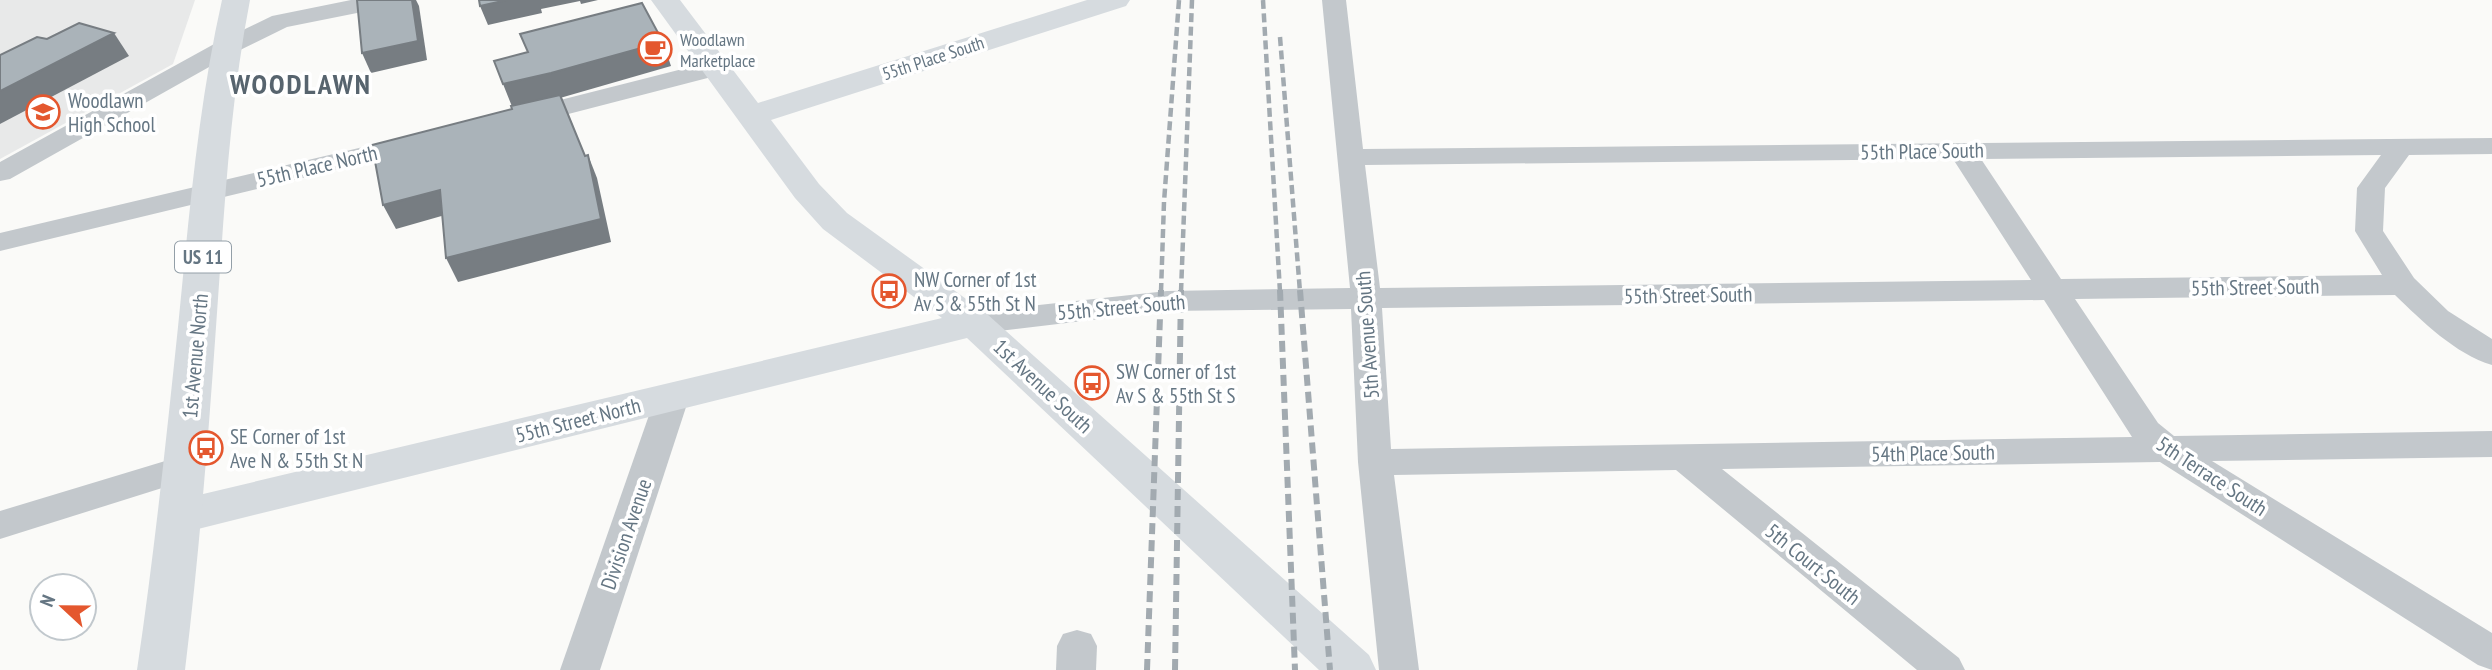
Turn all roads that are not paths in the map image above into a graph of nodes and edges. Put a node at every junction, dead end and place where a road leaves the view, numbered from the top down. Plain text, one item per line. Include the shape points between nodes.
1 (236, 0) edge
2 (387, 0) edge
3 (665, 0) edge
4 (1116, 0) edge
5 (1334, 0) edge
6 (225, 48) junction
7 (714, 69) junction
8 (750, 116) junction
9 (502, 122) edge
10 (436, 138) edge
11 (2492, 146) edge
12 (2401, 147) junction
13 (1961, 150) junction
14 (1352, 157) junction
15 (0, 173) edge
16 (209, 192) junction
17 (0, 242) edge
18 (2403, 285) junction
19 (2053, 290) junction
20 (1366, 298) junction
21 (974, 323) junction
22 (2492, 354) edge
23 (672, 398) junction
24 (2492, 444) edge
25 (2167, 450) junction
26 (1683, 457) junction
27 (1375, 462) junction
28 (185, 468) junction
29 (182, 516) junction
30 (0, 525) edge
31 (2492, 653) edge
32 (161, 670) edge
33 (580, 670) edge
34 (1352, 670) edge
35 (1399, 670) edge
36 (1945, 670) edge

1 - 6 street, 1st Avenue North / US 11
2 - 6 street via 280,21
3 - 7 street, 1st Avenue South
4 - 8 street, 55th Place South
5 - 14 street, 5th Avenue South
6 - 15 street
6 - 16 street, 1st Avenue North / US 11
7 - 8 street, 1st Avenue South
7 - 9 street
8 - 21 street, 1st Avenue South via 835,221
10 - 16 street, 55th Place North
11 - 12 street, 55th Place South
12 - 13 street, 55th Place South
12 - 18 street via 2371,188 2369,231
13 - 14 street, 55th Place South
13 - 19 street, 5th Terrace South
14 - 20 street, 5th Avenue South
16 - 17 street, 55th Place North
16 - 28 street, 1st Avenue North / US 11
18 - 19 street, 55th Street South
18 - 22 street via 2437,318
19 - 20 street, 55th Street South
19 - 25 street, 5th Terrace South via 2146,432
20 - 21 street, 55th Street South via 1167,301
20 - 27 street, 5th Avenue South
21 - 23 street, 55th Street North
21 - 34 street, 1st Avenue South
23 - 29 street, 55th Street North
23 - 33 street, Division Avenue
24 - 25 street, 54th Place South
25 - 26 street, 54th Place South
25 - 31 street, 5th Terrace South
26 - 27 street, 54th Place South
26 - 36 street, 5th Court South
27 - 35 street, 5th Avenue South
28 - 29 street, 1st Avenue North / US 11
28 - 30 street
29 - 32 street, 1st Avenue North / US 11

